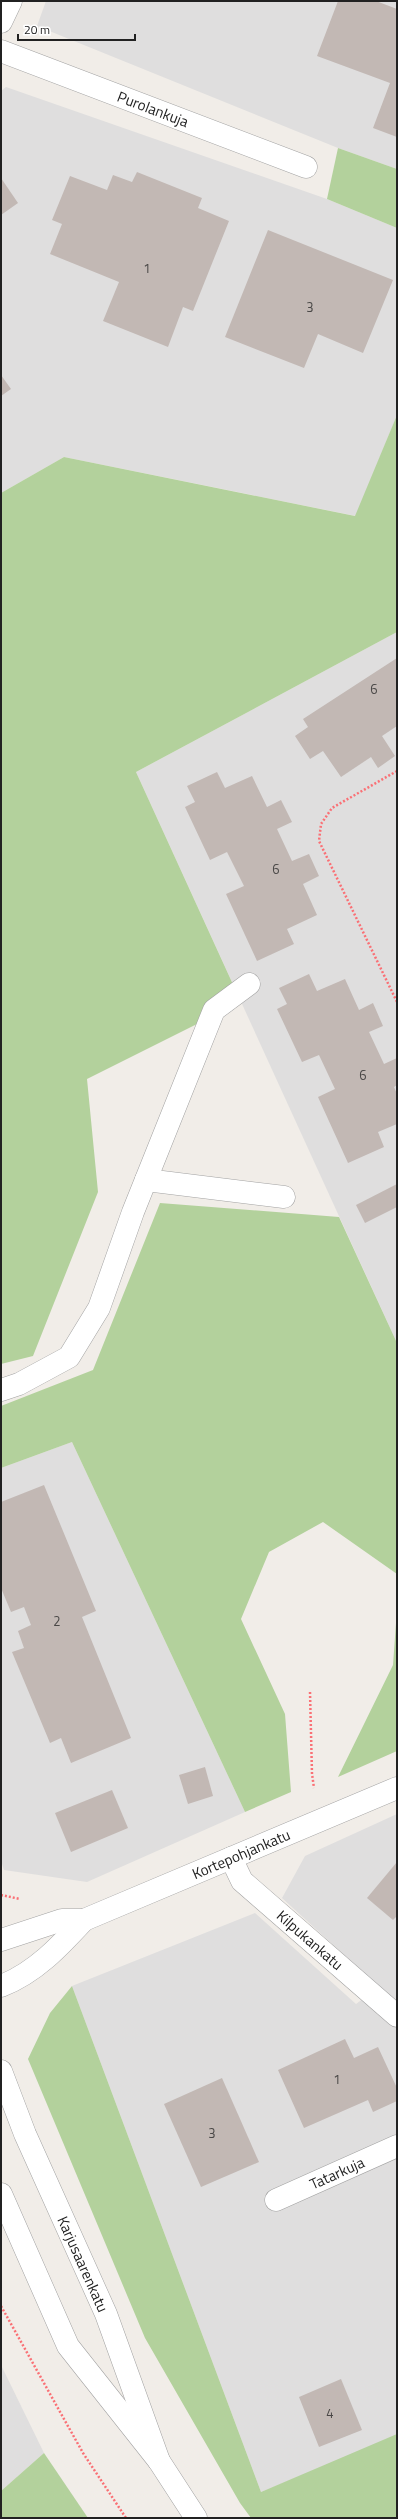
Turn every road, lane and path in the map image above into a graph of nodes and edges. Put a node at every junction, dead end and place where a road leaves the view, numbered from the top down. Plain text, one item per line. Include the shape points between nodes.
1 (11, 1) edge
2 (1, 22) edge
3 (1, 51) edge
4 (306, 167) dead end
5 (397, 771) edge
6 (249, 984) dead end
7 (397, 1002) edge
8 (146, 1180) junction
9 (284, 1197) dead end
10 (1, 1390) edge
11 (310, 1692) dead end
12 (397, 1788) edge
13 (321, 1820) junction
14 (231, 1858) junction
15 (84, 1920) junction
16 (1, 1940) edge
17 (1, 1986) edge
18 (397, 2016) edge
19 (1, 2071) edge
20 (397, 2146) edge
21 (1, 2194) edge
22 (276, 2200) dead end
23 (1, 2306) edge
24 (159, 2460) junction
25 (126, 2518) edge
26 (196, 2518) edge

1 - 2 street
3 - 4 street, Purolankuja
5 - 7 path via 332,808 321,824 319,841
6 - 8 street via 214,1010
8 - 9 street
8 - 10 street via 99,1308 70,1357 19,1384
11 - 13 path via 312,1774
12 - 13 street, Kortepohjankatu
13 - 14 street, Kortepohjankatu
14 - 15 street, Kortepohjankatu
14 - 18 street, Kilpukankatu via 242,1880
15 - 16 street, Kortepohjankatu via 62,1920
15 - 17 street, Kortepohjankatu via 54,1953 14,1981
19 - 24 street, Karjusaarenkatu via 25,2134 106,2314
20 - 22 street, Tatarkuja
21 - 24 street, Karjusaarenkatu via 68,2346
23 - 25 path via 83,2453
24 - 26 street, Karjusaarenkatu

